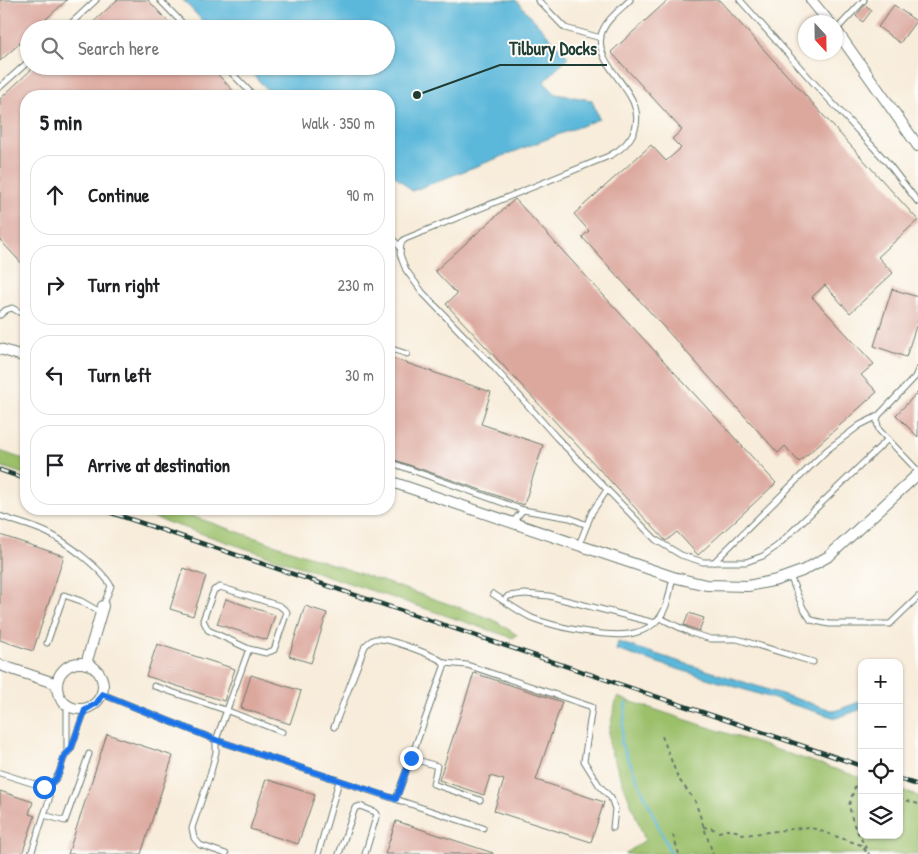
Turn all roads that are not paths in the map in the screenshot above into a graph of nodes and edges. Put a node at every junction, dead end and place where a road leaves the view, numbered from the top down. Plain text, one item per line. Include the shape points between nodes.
1 (96, 0) edge
2 (160, 0) edge
3 (538, 0) edge
4 (630, 0) edge
5 (740, 0) edge
6 (811, 0) edge
7 (864, 0) edge
8 (823, 15) edge
9 (75, 20) edge
10 (179, 20) edge
11 (843, 22) edge
12 (601, 38) junction
13 (843, 40) edge
14 (20, 69) edge
15 (233, 75) edge
16 (0, 88) edge
17 (248, 90) edge
18 (918, 146) edge
19 (918, 202) edge
20 (395, 242) edge
21 (400, 247) junction
22 (20, 313) edge
23 (0, 315) edge
24 (0, 349) edge
25 (395, 350) edge
26 (406, 354) dead end
27 (20, 355) edge
28 (918, 370) edge
29 (878, 416) junction
30 (888, 439) junction
31 (395, 464) edge
32 (918, 473) edge
33 (395, 483) edge
34 (607, 490) junction
35 (523, 510) junction
36 (0, 516) edge
37 (512, 523) junction
38 (587, 525) junction
39 (579, 545) junction
40 (714, 562) junction
41 (790, 576) junction
42 (673, 578) junction
43 (493, 594) dead end
44 (918, 597) edge
45 (504, 601) junction
46 (101, 609) junction
47 (660, 618) junction
48 (655, 623) junction
49 (48, 643) dead end
50 (249, 649) junction
51 (814, 662) dead end
52 (444, 663) junction
53 (86, 664) junction
54 (0, 665) edge
55 (57, 684) junction
56 (154, 686) dead end
57 (102, 694) junction
58 (68, 706) junction
59 (85, 710) junction
60 (228, 711) junction
61 (334, 727) dead end
62 (282, 732) dead end
63 (216, 740) junction
64 (67, 753) junction
65 (89, 754) dead end
66 (411, 758) junction
67 (0, 773) edge
68 (339, 782) junction
69 (44, 787) junction
70 (396, 799) junction
71 (480, 800) dead end
72 (44, 815) junction
73 (483, 828) dead end
74 (613, 828) dead end
75 (31, 854) edge
76 (226, 854) edge
77 (318, 854) edge
78 (339, 854) edge
79 (365, 854) edge

1 - 9 lane
2 - 10 lane
3 - 12 lane via 565,28
4 - 12 lane via 605,25
5 - 19 lane via 888,162
6 - 8 street
7 - 11 lane
12 - 21 lane via 602,52 636,110 636,125 626,144 603,158 411,236
13 - 18 street
14 - 16 lane
15 - 17 lane
20 - 21 lane
21 - 34 lane via 406,270 423,293
22 - 23 lane via 12,308
24 - 27 street
25 - 26 lane
28 - 29 lane
29 - 30 lane via 879,430
29 - 40 lane via 827,450
30 - 32 lane
30 - 40 lane via 763,556 746,562
31 - 35 lane
32 - 41 street via 828,556
33 - 37 street
34 - 38 lane
34 - 40 lane via 656,540 681,556
35 - 37 lane
35 - 38 lane via 570,518
36 - 46 lane via 48,533 105,576 110,586
37 - 39 street
38 - 39 lane
39 - 42 street
41 - 42 street via 748,586 706,585
41 - 44 lane via 811,620 829,624 890,624
42 - 47 lane
43 - 45 lane
45 - 48 lane via 508,596 537,594
45 - 48 lane via 539,621 591,632 633,634
46 - 49 lane via 64,596
46 - 53 street
47 - 48 lane
47 - 51 lane via 682,630 711,639 737,639
50 - 50 lane via 266,653 274,650 287,612 280,606 220,587 214,590 203,620 208,630
50 - 60 lane
52 - 61 lane via 435,656 380,639 368,642
52 - 66 lane
52 - 74 lane via 467,665 592,707 584,761 616,809
53 - 55 street via 71,665 64,670
53 - 57 street via 94,667 103,680
54 - 55 street
55 - 58 street via 58,693
56 - 60 lane
57 - 59 street via 97,703
57 - 63 lane
58 - 59 street
58 - 64 lane
59 - 64 lane
60 - 62 lane
60 - 63 lane
63 - 68 lane
63 - 76 lane via 211,772 192,828 200,845
64 - 69 lane via 55,781
65 - 72 lane via 65,821
66 - 70 lane
66 - 71 lane via 437,766 433,784
67 - 69 lane
68 - 70 lane
68 - 77 lane
69 - 72 lane via 49,795
70 - 73 lane
72 - 75 lane
78 - 79 lane via 355,808 360,806 377,814

